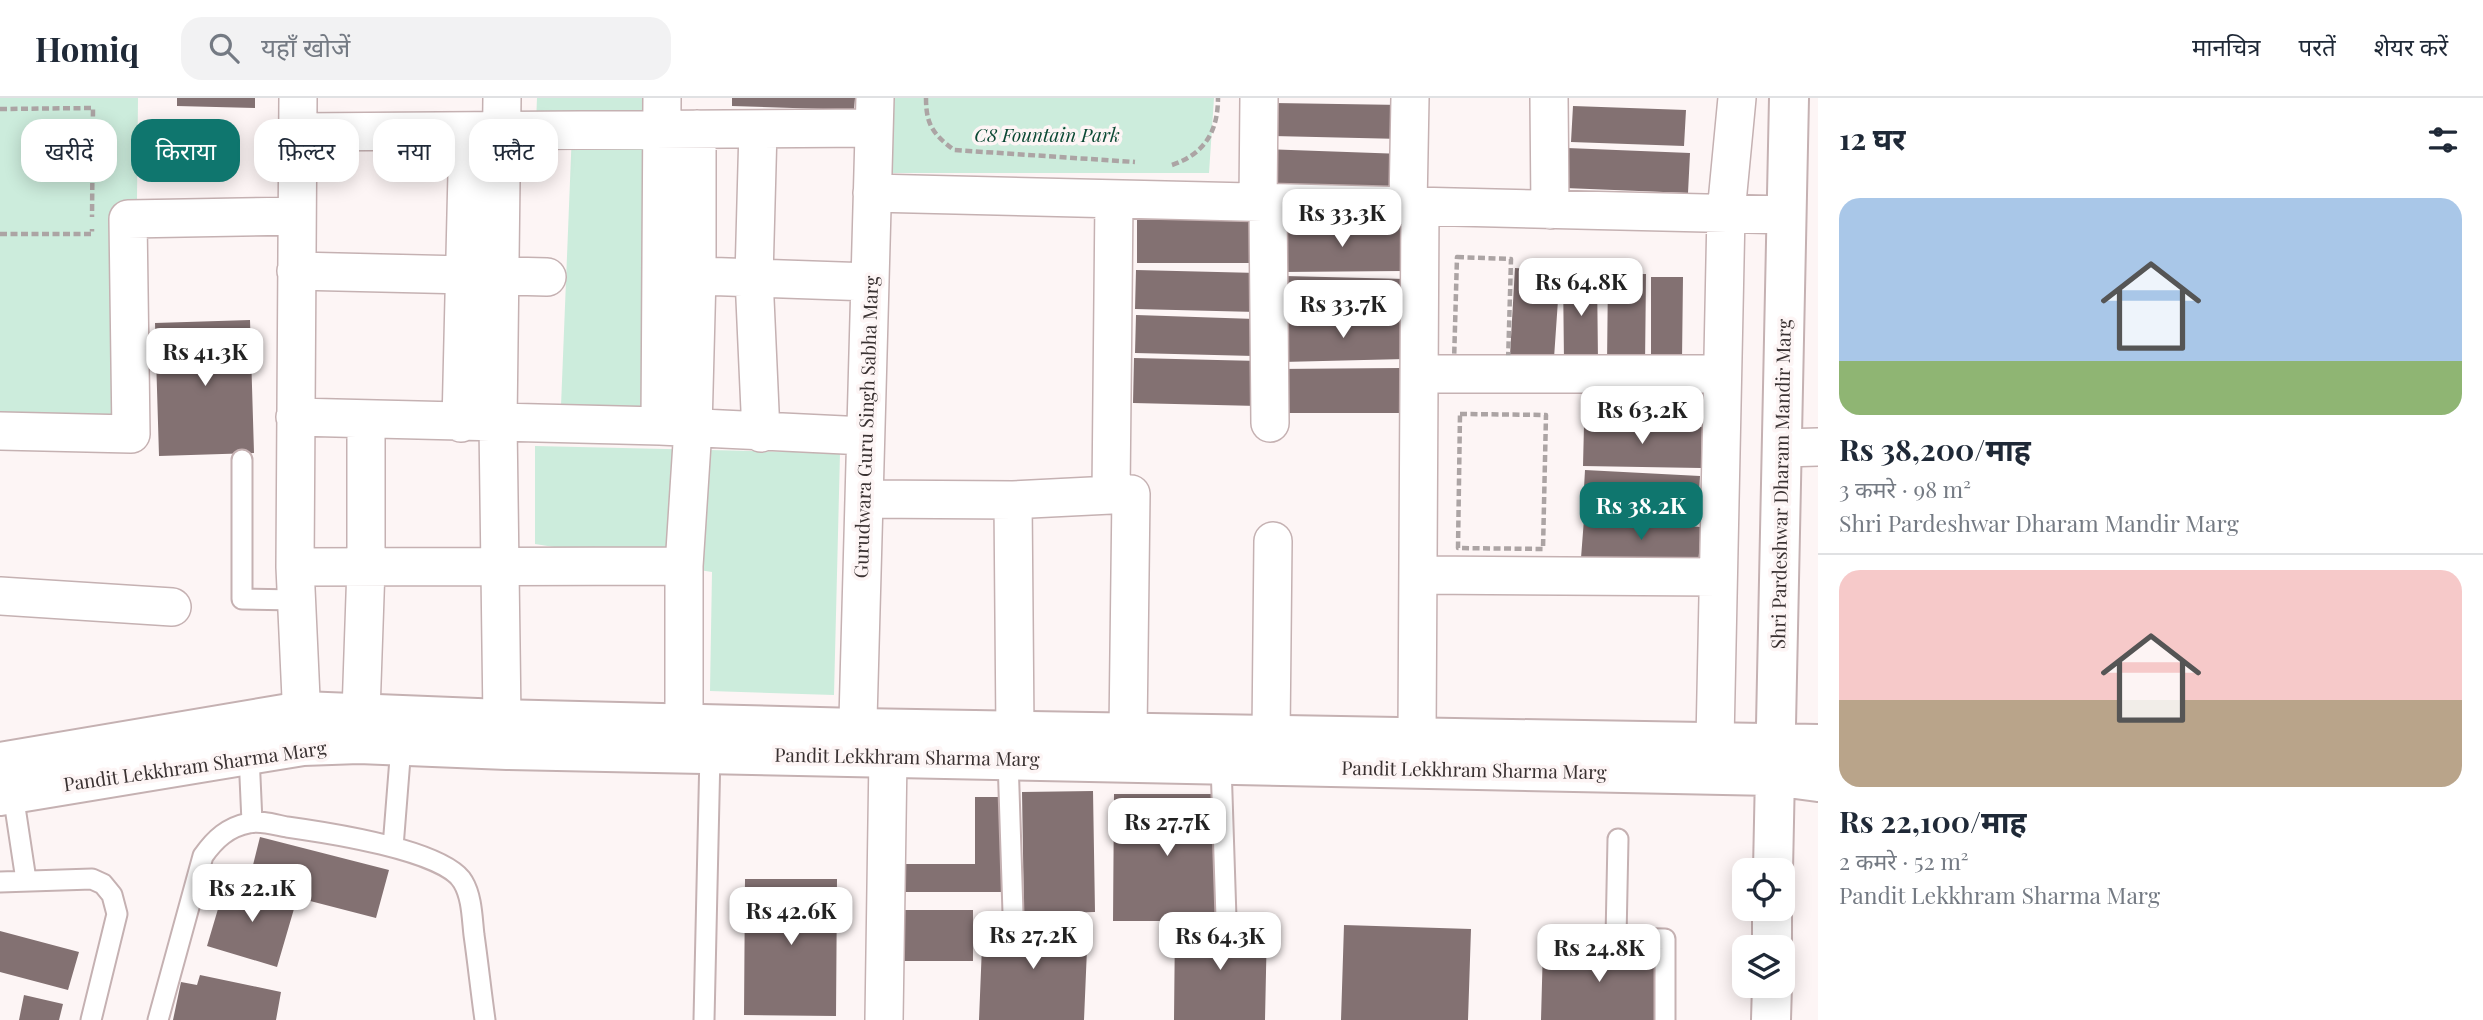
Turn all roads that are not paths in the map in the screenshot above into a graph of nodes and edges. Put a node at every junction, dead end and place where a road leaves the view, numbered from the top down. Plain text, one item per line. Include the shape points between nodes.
1 (1259, 98) edge
2 (1410, 98) edge
3 (1549, 98) edge
4 (1737, 98) edge
5 (1788, 98) edge
6 (875, 113) edge
7 (661, 114) edge
8 (297, 115) edge
9 (469, 119) edge
10 (519, 119) edge
11 (697, 129) junction
12 (758, 129) junction
13 (488, 182) edge
14 (872, 193) junction
15 (1114, 199) junction
16 (1263, 203) junction
17 (1414, 206) junction
18 (1550, 210) junction
19 (1726, 213) junction
20 (1786, 215) junction
21 (296, 216) junction
22 (296, 271) junction
23 (484, 275) junction
24 (661, 275) junction
25 (697, 275) junction
26 (547, 276) dead end
27 (754, 276) junction
28 (870, 282) junction
29 (1419, 374) junction
30 (1722, 374) junction
31 (295, 417) junction
32 (366, 420) junction
33 (461, 423) junction
34 (498, 423) junction
35 (1270, 423) dead end
36 (676, 427) junction
37 (0, 431) edge
38 (761, 433) junction
39 (865, 436) junction
40 (1800, 448) edge
41 (242, 460) dead end
42 (1111, 494) junction
43 (864, 499) junction
44 (1013, 500) junction
45 (1273, 541) dead end
46 (684, 566) junction
47 (499, 567) junction
48 (366, 568) junction
49 (1418, 575) junction
50 (1718, 577) junction
51 (295, 584) junction
52 (0, 596) edge
53 (172, 607) dead end
54 (361, 712) junction
55 (502, 719) junction
56 (684, 723) junction
57 (302, 728) junction
58 (1128, 732) junction
59 (1270, 734) junction
60 (1417, 736) junction
61 (1715, 741) junction
62 (1818, 744) edge
63 (1011, 745) junction
64 (401, 746) junction
65 (868, 747) junction
66 (710, 753) junction
67 (249, 755) junction
68 (1774, 759) junction
69 (1221, 764) junction
70 (1818, 782) edge
71 (4, 784) edge
72 (252, 822) junction
73 (1618, 839) dead end
74 (393, 848) junction
75 (1773, 858) edge
76 (26, 880) junction
77 (0, 881) edge
78 (1013, 913) dead end
79 (1226, 918) dead end
80 (1772, 998) edge
81 (91, 1020) edge
82 (158, 1020) edge
83 (485, 1020) edge
84 (704, 1020) edge
85 (884, 1020) edge
86 (1665, 1020) edge
87 (1771, 1020) edge

1 - 16 street
2 - 17 street
3 - 18 street
4 - 19 street
5 - 20 main road, Shri Pardeshwar Dharam Mandir Marg
6 - 12 street
6 - 14 street, Gurudwara Guru Singh Sabha Marg
7 - 10 street
7 - 11 street
7 - 24 street
8 - 9 street
8 - 21 street
11 - 12 street
11 - 25 street
12 - 27 street
13 - 23 street
14 - 15 street
14 - 28 street, Gurudwara Guru Singh Sabha Marg
15 - 16 street
15 - 42 street
16 - 17 street
16 - 35 street
17 - 18 street
17 - 29 street
18 - 19 street
19 - 20 street
19 - 30 street
20 - 40 main road, Shri Pardeshwar Dharam Mandir Marg
21 - 22 street
21 - 37 street via 128,219 131,434
22 - 23 street
22 - 31 street
23 - 26 street
23 - 33 street
23 - 34 street
24 - 25 street
24 - 36 street
25 - 27 street
25 - 36 street
27 - 28 street
27 - 38 street
28 - 39 street, Gurudwara Guru Singh Sabha Marg
29 - 30 street
29 - 49 street
30 - 50 street
31 - 32 street
31 - 51 street
32 - 33 street
32 - 48 street
33 - 34 street
34 - 36 street
34 - 47 street
36 - 38 street
36 - 46 street
38 - 39 street
39 - 43 street, Gurudwara Guru Singh Sabha Marg
40 - 68 main road, Shri Pardeshwar Dharam Mandir Marg
41 - 51 lane via 242,599
42 - 44 street
42 - 58 street via 1130,494
43 - 44 street
43 - 65 street, Gurudwara Guru Singh Sabha Marg
44 - 63 street
45 - 59 street
46 - 47 street
46 - 56 street
47 - 48 street
47 - 55 street
48 - 51 street
48 - 54 street
49 - 50 street
49 - 60 street
50 - 61 street
51 - 57 street
52 - 53 street
54 - 55 main road, Pandit Lekkhram Sharma Marg
54 - 57 main road, Pandit Lekkhram Sharma Marg
55 - 56 main road, Pandit Lekkhram Sharma Marg
56 - 65 main road, Pandit Lekkhram Sharma Marg
57 - 64 main road, Pandit Lekkhram Sharma Marg via 359,744
57 - 67 main road, Pandit Lekkhram Sharma Marg
57 - 71 main road, Pandit Lekkhram Sharma Marg
58 - 59 main road, Pandit Lekkhram Sharma Marg
58 - 63 main road, Pandit Lekkhram Sharma Marg
59 - 60 main road, Pandit Lekkhram Sharma Marg
60 - 61 main road, Pandit Lekkhram Sharma Marg
61 - 68 main road, Pandit Lekkhram Sharma Marg
62 - 68 main road, Pandit Lekkhram Sharma Marg
63 - 65 main road, Pandit Lekkhram Sharma Marg
63 - 69 main road, Pandit Lekkhram Sharma Marg
63 - 78 lane
64 - 66 main road, Pandit Lekkhram Sharma Marg
64 - 74 lane
65 - 66 main road, Pandit Lekkhram Sharma Marg
65 - 85 street, Gurudwara Guru Singh Sabha Marg
66 - 84 lane
67 - 71 main road, Pandit Lekkhram Sharma Marg
67 - 72 lane
68 - 69 main road, Pandit Lekkhram Sharma Marg
68 - 70 main road, Pandit Lekkhram Sharma Marg
68 - 75 main road, Shri Pardeshwar Dharam Mandir Marg
69 - 79 lane
71 - 76 lane
72 - 74 lane
72 - 82 lane via 214,840 204,856
73 - 86 lane via 1616,938 1665,939
74 - 83 lane via 435,861 453,870 463,882 471,906
76 - 77 lane
76 - 81 lane via 92,879 112,895 117,914
80 - 87 main road

